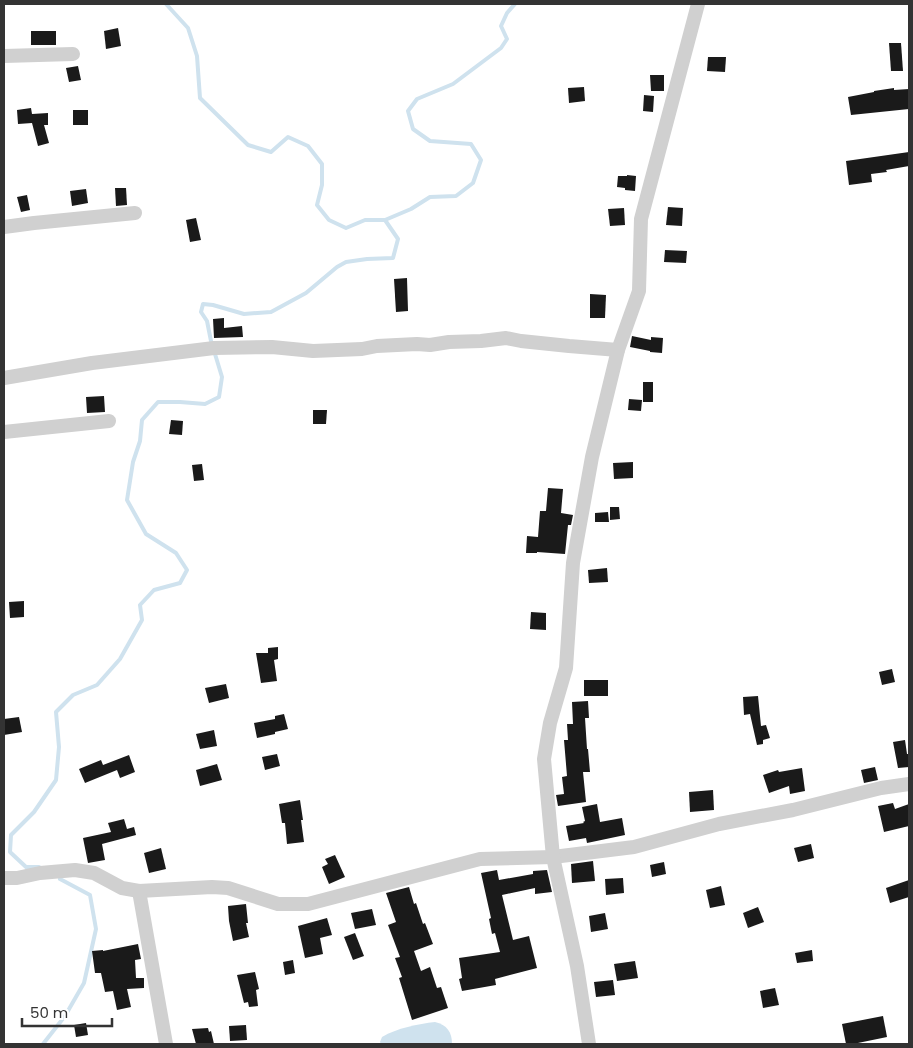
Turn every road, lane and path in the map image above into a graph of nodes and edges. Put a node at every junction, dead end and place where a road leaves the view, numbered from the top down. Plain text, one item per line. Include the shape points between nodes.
1 (698, 4) edge
2 (73, 54) dead end
3 (4, 56) edge
4 (135, 213) dead end
5 (4, 227) edge
6 (618, 350) junction
7 (4, 378) edge
8 (109, 421) dead end
9 (4, 432) edge
10 (909, 784) edge
11 (553, 857) junction
12 (4, 878) edge
13 (139, 891) junction
14 (166, 1044) edge
15 (589, 1044) edge

1 - 6 street via 641,219 639,291
2 - 3 street
4 - 5 street
6 - 7 street via 506,338 362,349 214,348
6 - 11 street via 590,466 572,563 566,668 550,723 544,759
8 - 9 street
10 - 11 street via 720,824 634,847
11 - 13 street via 480,859 308,904 278,904 228,888
11 - 15 street via 577,966
12 - 13 street via 75,870 94,873 122,888
13 - 14 street

